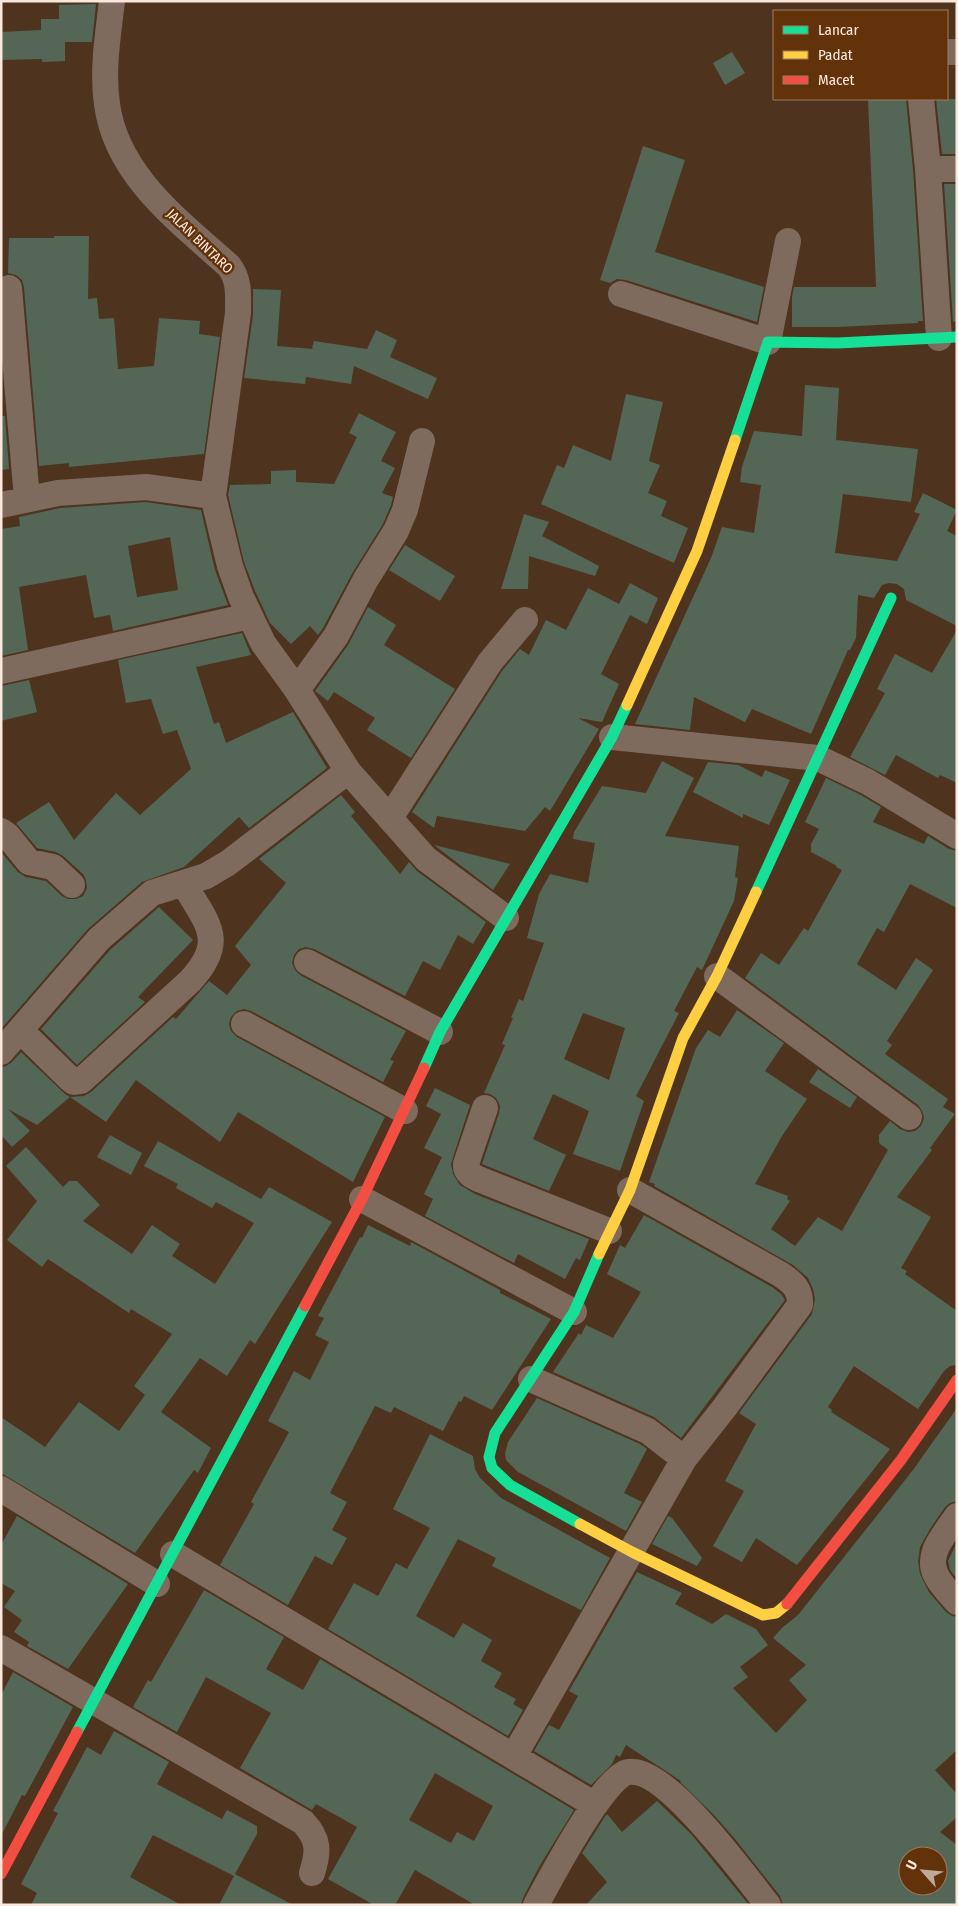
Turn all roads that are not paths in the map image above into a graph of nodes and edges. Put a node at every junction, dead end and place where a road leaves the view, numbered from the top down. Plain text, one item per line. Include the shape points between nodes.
1 (112, 1) edge
2 (921, 100) edge
3 (928, 169) junction
4 (957, 169) edge
5 (788, 241) dead end
6 (9, 288) dead end
7 (621, 294) dead end
8 (948, 338) edge
9 (768, 342) junction
10 (422, 441) dead end
11 (213, 496) junction
12 (27, 499) junction
13 (1, 505) edge
14 (891, 598) dead end
15 (250, 616) junction
16 (525, 620) dead end
17 (1, 671) edge
18 (297, 690) junction
19 (612, 737) junction
20 (818, 758) junction
21 (348, 771) junction
22 (390, 818) junction
23 (1, 831) edge
24 (957, 836) edge
25 (184, 884) junction
26 (72, 885) dead end
27 (506, 918) junction
28 (307, 962) dead end
29 (717, 976) junction
30 (244, 1024) dead end
31 (20, 1030) junction
32 (440, 1032) junction
33 (1, 1052) edge
34 (485, 1108) dead end
35 (405, 1111) junction
36 (910, 1117) dead end
37 (630, 1190) junction
38 (362, 1199) junction
39 (609, 1231) junction
40 (574, 1312) junction
41 (531, 1379) junction
42 (957, 1380) edge
43 (684, 1459) junction
44 (1, 1489) edge
45 (957, 1516) edge
46 (632, 1552) junction
47 (173, 1554) junction
48 (157, 1584) junction
49 (957, 1602) edge
50 (1, 1648) edge
51 (94, 1701) junction
52 (514, 1756) junction
53 (595, 1805) junction
54 (312, 1873) dead end
55 (1, 1874) edge
56 (536, 1905) edge
57 (768, 1905) edge

1 - 11 street, JALAN BINTARO via 105,57 107,105 114,134 128,163 149,191 229,266 238,285 238,313
2 - 3 street
3 - 4 street
3 - 8 street
5 - 9 street
6 - 12 street
7 - 9 street
8 - 9 street via 838,343
9 - 19 street via 697,551
10 - 18 street via 405,510 396,531 336,636
11 - 12 street via 146,487 58,493
11 - 15 street via 230,566 240,598
12 - 13 street
14 - 20 street
15 - 17 street
15 - 18 street via 263,643
16 - 22 street via 490,662
18 - 21 street
19 - 20 street
19 - 27 street
20 - 24 street via 868,782
20 - 29 street
21 - 22 street
21 - 25 street via 228,863
22 - 27 street via 426,859
23 - 26 street via 29,862 53,867
25 - 31 street via 152,893 98,939
25 - 31 street via 212,938 210,953 203,967 81,1080 74,1082 69,1078
27 - 32 street
28 - 32 street
29 - 36 street
29 - 37 street via 683,1038
30 - 35 street
31 - 33 street
32 - 35 street
34 - 39 street via 466,1164 468,1173
35 - 38 street
37 - 39 street
37 - 43 street via 780,1274 793,1283 800,1297 798,1307
38 - 40 street
38 - 47 street
39 - 40 street
40 - 41 street
41 - 43 street via 648,1431
41 - 46 street via 495,1433 490,1446 490,1468 510,1485
42 - 46 street via 901,1460 779,1613 763,1615
43 - 46 street
44 - 48 street
45 - 49 street via 934,1550 932,1559 937,1578
46 - 52 street
47 - 48 street
47 - 52 street
48 - 51 street
50 - 51 street
51 - 54 street via 302,1822 312,1831 317,1847
51 - 55 street
52 - 53 street
53 - 56 street
53 - 57 street via 613,1781 627,1772 640,1773 657,1782 713,1836

